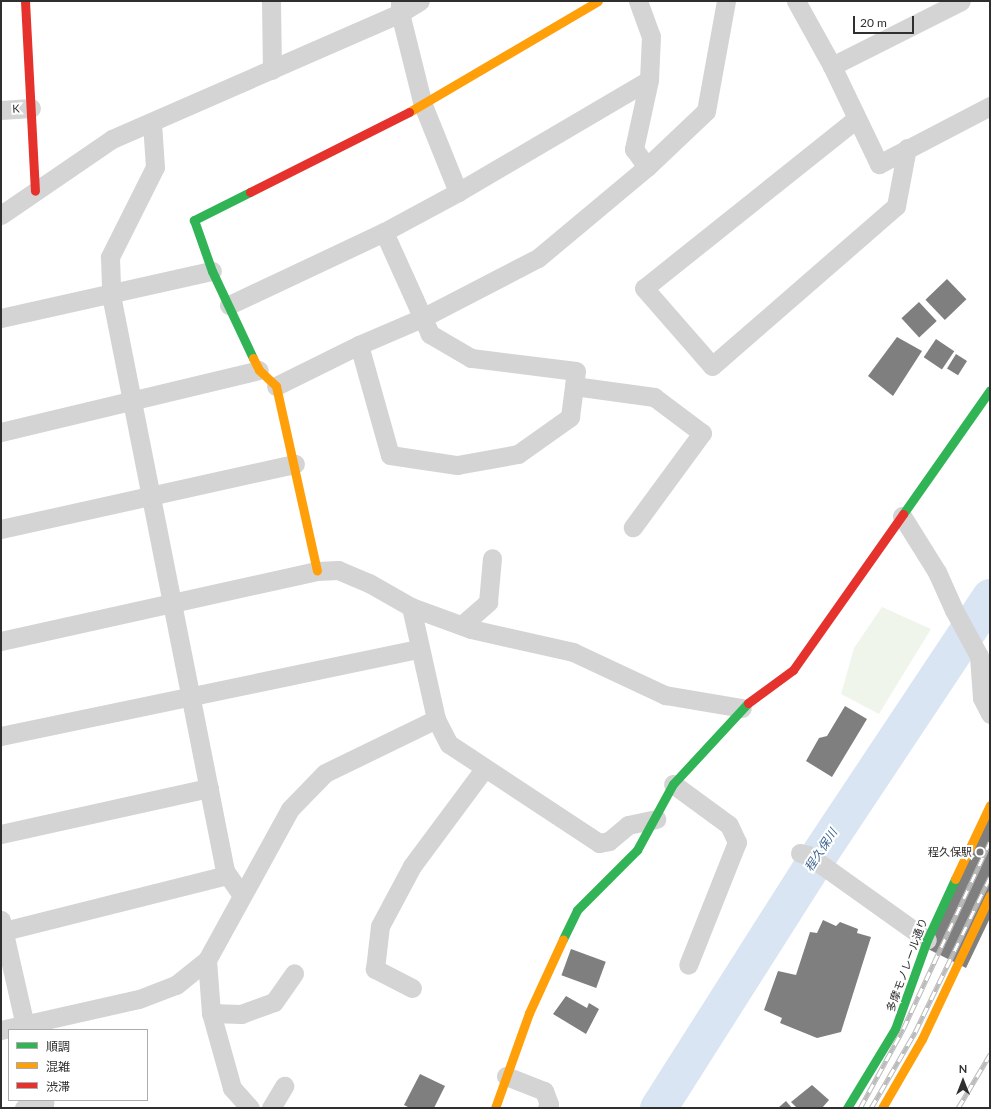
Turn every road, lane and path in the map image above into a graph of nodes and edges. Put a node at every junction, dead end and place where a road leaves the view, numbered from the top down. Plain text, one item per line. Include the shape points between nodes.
1 (25, 1) edge
2 (271, 1) edge
3 (420, 1) edge
4 (598, 1) edge
5 (638, 1) edge
6 (726, 1) edge
7 (796, 1) edge
8 (961, 1) edge
9 (400, 7) edge
10 (832, 66) junction
11 (272, 70) junction
12 (649, 80) junction
13 (423, 104) junction
14 (990, 106) edge
15 (31, 108) junction
16 (1, 110) edge
17 (856, 119) junction
18 (152, 123) junction
19 (907, 148) junction
20 (647, 167) junction
21 (35, 191) junction
22 (458, 192) junction
23 (1, 215) edge
24 (384, 232) junction
25 (212, 270) junction
26 (111, 295) junction
27 (229, 305) junction
28 (424, 317) junction
29 (1, 318) edge
30 (359, 345) junction
31 (259, 370) junction
32 (276, 386) junction
33 (574, 386) junction
34 (990, 390) edge
35 (132, 401) junction
36 (1, 432) edge
37 (295, 464) junction
38 (151, 496) junction
39 (902, 516) junction
40 (633, 527) dead end
41 (1, 529) edge
42 (492, 558) dead end
43 (317, 571) junction
44 (173, 604) junction
45 (411, 607) junction
46 (462, 625) junction
47 (1, 641) edge
48 (419, 649) junction
49 (191, 697) junction
50 (742, 708) junction
51 (990, 714) edge
52 (436, 719) junction
53 (1, 736) edge
54 (484, 769) junction
55 (673, 784) junction
56 (209, 788) junction
57 (990, 805) edge
58 (656, 819) junction
59 (1, 834) edge
60 (804, 854) dead end
61 (227, 875) junction
62 (241, 894) junction
63 (990, 895) edge
64 (2, 925) edge
65 (927, 940) junction
66 (207, 960) junction
67 (688, 965) dead end
68 (294, 973) dead end
69 (412, 988) dead end
70 (211, 1013) junction
71 (26, 1027) edge
72 (9, 1029) edge
73 (506, 1076) junction
74 (284, 1086) dead end
75 (43, 1101) edge
76 (24, 1108) edge
77 (250, 1108) edge
78 (271, 1108) edge
79 (495, 1108) edge
80 (547, 1108) edge
81 (847, 1108) edge
82 (882, 1108) edge

1 - 15 street
2 - 11 street
3 - 9 street
4 - 13 street
5 - 12 street via 651,36
6 - 20 street via 706,111
7 - 10 street
8 - 10 street
9 - 11 street
9 - 13 street
10 - 17 street
11 - 18 street
12 - 20 street via 634,149
12 - 22 street
13 - 22 street
13 - 25 street via 194,220
14 - 19 street
15 - 16 street, K
15 - 21 street
17 - 19 street via 879,164
17 - 19 street via 644,288 712,366 896,206
18 - 21 street via 112,139
18 - 26 street via 155,167 110,257
20 - 28 street via 538,258
21 - 23 street
22 - 24 street
24 - 27 street
24 - 28 street
25 - 26 street
25 - 27 street
26 - 29 street
26 - 35 street
27 - 31 street
28 - 30 street
28 - 33 street via 430,334 471,358 576,371
30 - 32 street
30 - 33 street via 390,455 457,465 518,454 570,416
31 - 32 street
31 - 35 street
32 - 37 street
33 - 40 street via 654,397 702,433
34 - 39 street
35 - 36 street
35 - 38 street
37 - 38 street
37 - 43 street
38 - 41 street
38 - 44 street
39 - 50 street via 793,670
39 - 51 street via 937,572 976,651 982,698
42 - 46 street via 488,602
43 - 44 street
43 - 45 street via 338,570 369,583
44 - 47 street
44 - 49 street
45 - 46 street
45 - 48 street
46 - 50 street via 573,652 665,695
48 - 49 street
48 - 52 street
49 - 53 street
49 - 56 street
50 - 55 street
52 - 54 street via 449,744
52 - 62 street via 325,773 290,808
54 - 58 street via 599,843 610,841 628,825
54 - 69 street via 412,866 380,926 375,969
55 - 58 street
55 - 67 street via 729,825 737,842
56 - 59 street
56 - 61 street
57 - 65 street, 多摩モノレール通り
58 - 73 street via 637,850 577,910 529,1014
60 - 65 street
61 - 62 street
61 - 64 street
62 - 66 street
63 - 82 street via 922,1039
64 - 71 street
65 - 81 street, 多摩モノレール通り via 895,1029
66 - 70 street
66 - 71 street via 176,985 139,999
68 - 70 street via 274,1002 241,1014
70 - 77 street via 232,1088
71 - 72 street
73 - 79 street
73 - 80 street via 544,1091 550,1104
74 - 78 street
75 - 76 street via 44,1103

